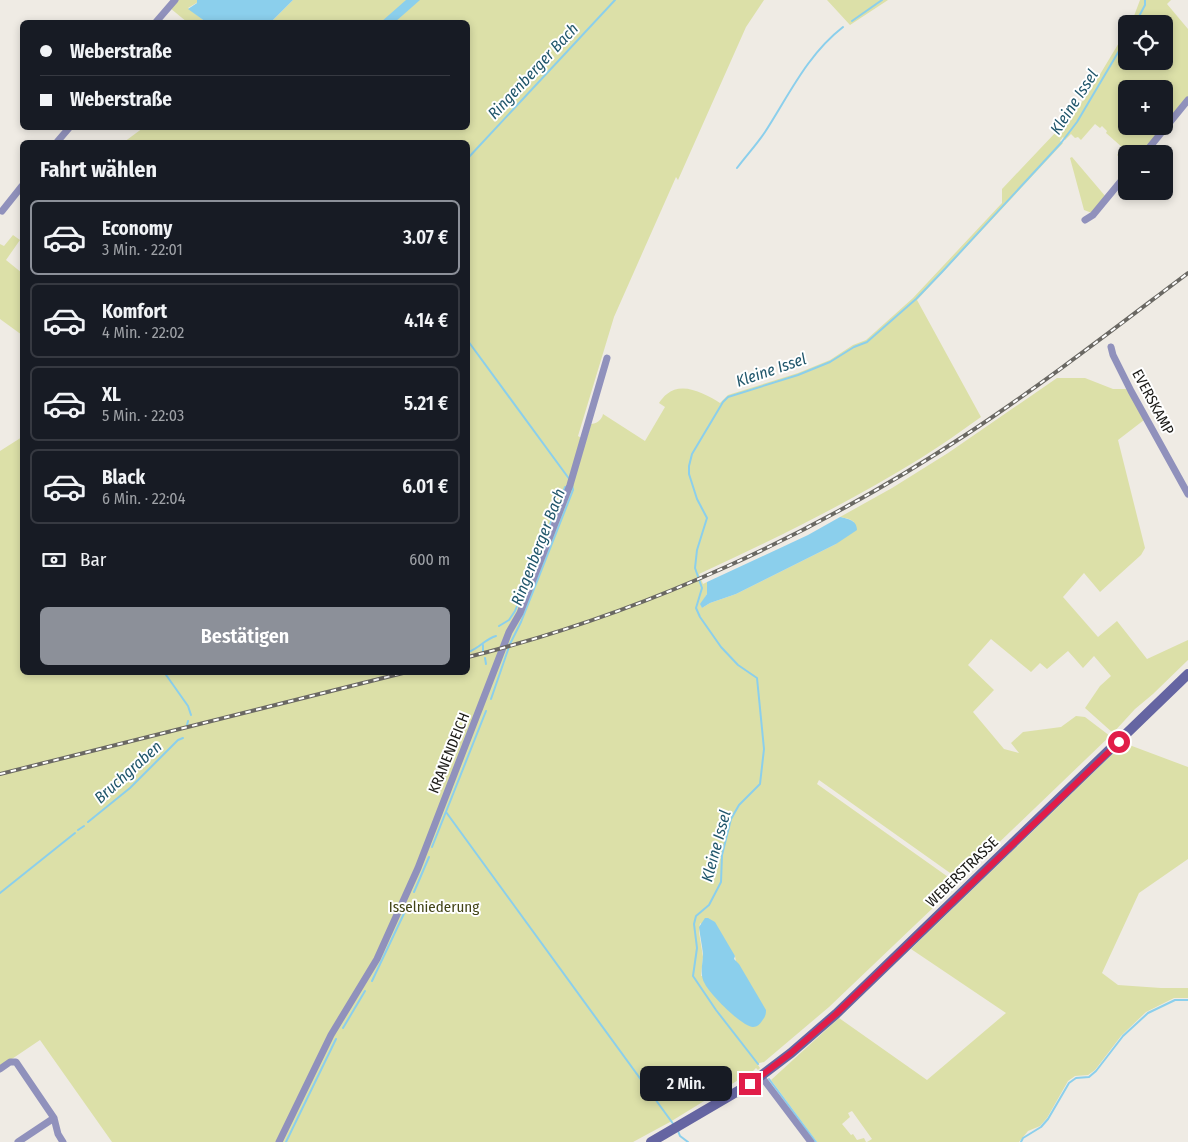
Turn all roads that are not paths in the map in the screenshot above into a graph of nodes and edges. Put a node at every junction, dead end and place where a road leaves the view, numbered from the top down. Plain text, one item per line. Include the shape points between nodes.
1 (175, 0) edge
2 (158, 20) edge
3 (1188, 100) edge
4 (67, 130) edge
5 (59, 140) edge
6 (1151, 145) edge
7 (1118, 185) edge
8 (20, 189) edge
9 (2, 212) dead end
10 (1085, 220) dead end
11 (1111, 347) dead end
12 (607, 358) dead end
13 (1188, 494) edge
14 (1188, 674) edge
15 (0, 1069) edge
16 (761, 1076) junction
17 (54, 1118) junction
18 (18, 1142) edge
19 (63, 1142) edge
20 (279, 1142) edge
21 (651, 1142) edge
22 (811, 1142) edge

1 - 2 street
3 - 6 street
4 - 5 street
7 - 10 street
8 - 9 street
11 - 13 street, EVERSKAMP via 1112,355
12 - 20 street, KRANENDEICH via 571,481 418,868 376,959 331,1035
14 - 16 main road, WEBERSTRASSE via 836,1014
15 - 17 street via 16,1062
16 - 21 main road, WEBERSTRASSE
16 - 22 street
17 - 18 street
17 - 19 street

